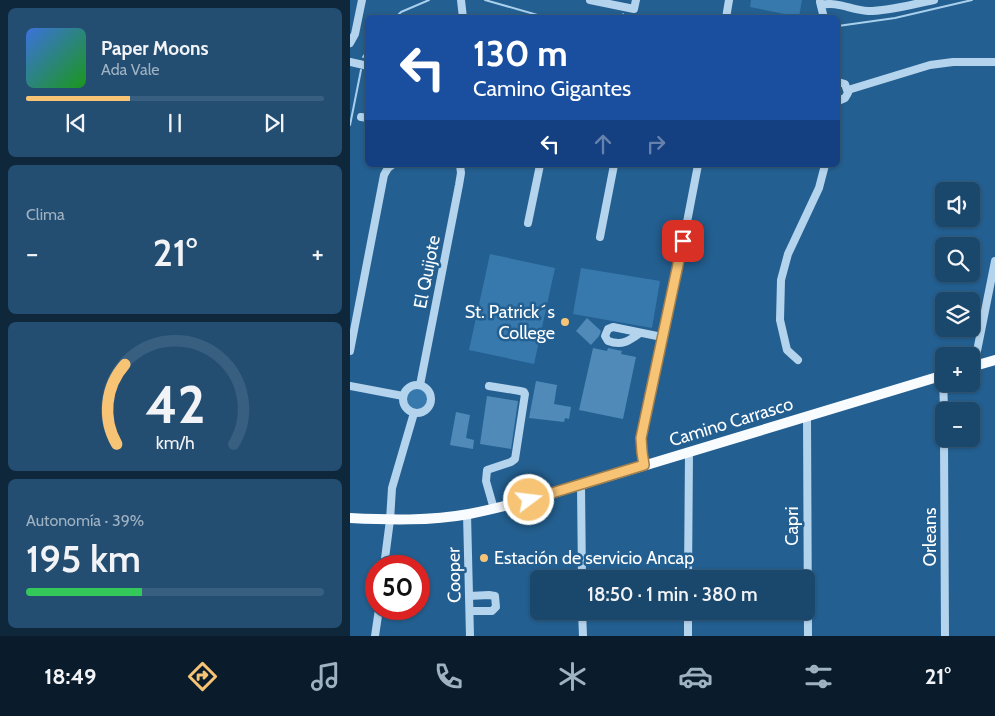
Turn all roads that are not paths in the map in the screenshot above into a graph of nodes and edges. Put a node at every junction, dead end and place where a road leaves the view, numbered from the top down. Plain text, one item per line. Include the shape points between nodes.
1 (362, 0) edge
2 (461, 0) edge
3 (590, 0) edge
4 (636, 0) edge
5 (729, 0) edge
6 (934, 0) edge
7 (820, 2) edge
8 (463, 15) edge
9 (726, 15) edge
10 (823, 15) edge
11 (350, 44) edge
12 (995, 62) edge
13 (351, 63) edge
14 (365, 65) edge
15 (840, 83) edge
16 (848, 90) junction
17 (840, 100) edge
18 (389, 167) edge
19 (460, 167) edge
20 (540, 167) edge
21 (614, 167) edge
22 (698, 167) edge
23 (824, 167) edge
24 (528, 223) dead end
25 (600, 237) dead end
26 (995, 261) edge
27 (640, 333) dead end
28 (662, 337) junction
29 (977, 347) edge
30 (350, 351) edge
31 (798, 360) dead end
32 (995, 360) edge
33 (980, 364) edge
34 (935, 377) edge
35 (420, 385) junction
36 (350, 386) edge
37 (489, 386) dead end
38 (403, 396) junction
39 (414, 413) junction
40 (807, 416) junction
41 (944, 447) edge
42 (689, 452) junction
43 (644, 465) junction
44 (581, 485) junction
45 (494, 509) junction
46 (468, 514) junction
47 (350, 518) edge
48 (390, 520) junction
49 (385, 555) edge
50 (582, 570) edge
51 (688, 570) edge
52 (470, 596) junction
53 (470, 611) junction
54 (377, 620) edge
55 (582, 620) edge
56 (688, 620) edge
57 (375, 636) edge
58 (470, 636) edge
59 (583, 636) edge
60 (688, 636) edge
61 (808, 636) edge
62 (945, 636) edge

1 - 11 street
2 - 8 street
3 - 4 street via 634,9
5 - 9 street
6 - 7 street via 877,11
7 - 10 street
12 - 16 street via 930,65
13 - 14 street
15 - 16 street
16 - 17 street via 845,98
18 - 30 street via 384,175
19 - 35 street, El Quijote via 460,185
20 - 24 street
21 - 25 street
22 - 28 street
23 - 31 street via 819,188 788,254 781,280 780,320 787,350
26 - 29 street
27 - 28 street
28 - 43 street via 641,438
32 - 33 main road
34 - 40 main road, Camino Carrasco
35 - 38 street via 407,388
35 - 39 street via 430,392 431,401 426,410
36 - 38 street
37 - 45 street via 520,390 525,394 515,458 486,470
38 - 39 street via 406,408
39 - 48 street via 392,488
40 - 42 main road, Camino Carrasco
40 - 61 street, Capri
41 - 62 street, Orleans
42 - 43 main road, Camino Carrasco
42 - 51 street
43 - 44 main road, Camino Carrasco
44 - 45 main road, Camino Carrasco
44 - 50 street
45 - 46 main road, Camino Carrasco
46 - 48 main road, Camino Carrasco
46 - 52 street, Cooper
47 - 48 main road, Camino Carrasco
48 - 49 street
52 - 53 street, Cooper
52 - 53 street via 492,595 496,598 496,607 492,611
53 - 58 street, Cooper
54 - 57 street
55 - 59 street
56 - 60 street

